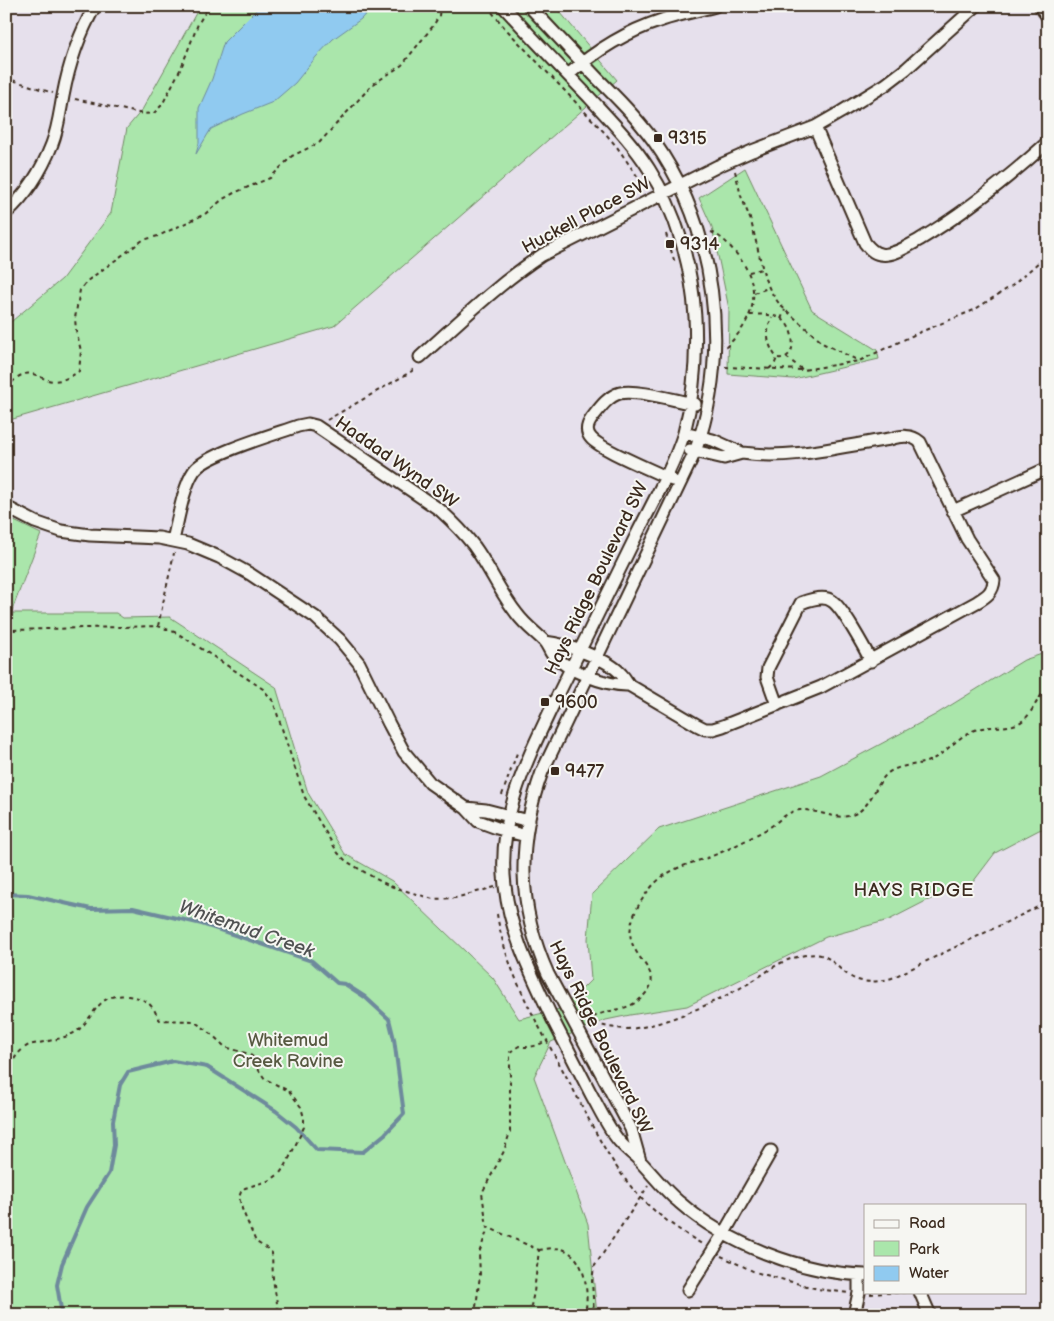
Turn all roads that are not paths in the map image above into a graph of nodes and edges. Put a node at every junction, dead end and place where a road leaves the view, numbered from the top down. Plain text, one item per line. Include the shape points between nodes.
1 (95, 6) edge
2 (503, 6) edge
3 (529, 6) edge
4 (715, 6) edge
5 (976, 6) edge
6 (1040, 6) edge
7 (1048, 17) edge
8 (582, 63) junction
9 (568, 75) junction
10 (814, 127) junction
11 (1048, 142) edge
12 (679, 186) junction
13 (663, 194) junction
14 (6, 213) edge
15 (420, 357) road end
16 (690, 403) junction
17 (707, 406) junction
18 (684, 433) junction
19 (701, 436) junction
20 (678, 447) junction
21 (696, 452) junction
22 (742, 453) junction
23 (1048, 468) edge
24 (666, 476) junction
25 (681, 484) junction
26 (6, 507) edge
27 (953, 511) junction
28 (175, 541) junction
29 (545, 642) junction
30 (580, 652) junction
31 (596, 658) junction
32 (871, 661) junction
33 (571, 668) junction
34 (588, 675) junction
35 (629, 685) junction
36 (777, 705) junction
37 (466, 808) junction
38 (509, 816) junction
39 (529, 821) junction
40 (506, 831) junction
41 (526, 836) junction
42 (770, 1151) dead end
43 (640, 1161) junction
44 (724, 1233) junction
45 (862, 1275) edge
46 (688, 1290) dead end
47 (921, 1294) edge
48 (854, 1315) edge
49 (930, 1315) edge

1 - 14 street via 77,43 53,142 31,185
2 - 9 street, Hays Ridge Boulevard SW
3 - 8 street, Hays Ridge Boulevard SW
4 - 8 street via 645,26
5 - 10 street, Huckell Place SW via 892,80
6 - 7 street
8 - 9 street
8 - 12 street, Hays Ridge Boulevard SW via 647,132
9 - 13 street, Hays Ridge Boulevard SW via 622,132
10 - 11 street via 865,243 880,255 900,250 946,224 1009,177
10 - 12 street, Huckell Place SW via 732,160
12 - 13 street, Huckell Place SW
12 - 17 street, Hays Ridge Boulevard SW via 702,245 715,318 714,361
13 - 15 street, Huckell Place SW via 558,246 523,268 489,294
13 - 16 street, Hays Ridge Boulevard SW via 679,236 694,305 695,367
16 - 17 street, Hays Ridge Boulevard SW
16 - 18 street, Hays Ridge Boulevard SW
16 - 24 street, Hays Ridge Boulevard SW via 631,392 619,394 608,400 588,424 587,431 592,440
17 - 19 street, Hays Ridge Boulevard SW
18 - 19 street
18 - 20 street, Hays Ridge Boulevard SW
19 - 21 street, Hays Ridge Boulevard SW
19 - 22 street
20 - 21 street
20 - 24 street, Hays Ridge Boulevard SW
21 - 22 street via 724,458
21 - 25 street, Hays Ridge Boulevard SW
22 - 27 street via 760,456 786,454 901,436 915,438 920,442
23 - 27 street
24 - 25 street, Hays Ridge Boulevard SW
24 - 30 street, Hays Ridge Boulevard SW
25 - 31 street, Hays Ridge Boulevard SW
26 - 28 street via 35,522 90,536
27 - 32 street via 994,580 993,588 978,602
28 - 29 street, Haddad Wynd SW via 188,482 200,464 213,456 298,426 316,426 440,510 473,544 516,613
28 - 37 street via 204,550 234,565 328,628 359,664 396,738 412,762 430,783
29 - 30 street, Haddad Wynd SW
29 - 33 street, Haddad Wynd SW via 551,653
30 - 31 street, Haddad Wynd SW
30 - 33 street, Hays Ridge Boulevard SW
31 - 34 street, Hays Ridge Boulevard SW
31 - 35 street, Haddad Wynd SW via 622,674
32 - 36 street
32 - 36 street via 833,601 827,598 801,603 768,668 767,677
33 - 34 street, Haddad Wynd SW
33 - 38 street, Hays Ridge Boulevard SW via 525,765
34 - 35 street, Haddad Wynd SW via 617,686
34 - 39 street, Hays Ridge Boulevard SW via 542,772
35 - 36 street via 706,729 723,726
37 - 38 street
37 - 40 street via 478,821
38 - 39 street
38 - 40 street, Hays Ridge Boulevard SW
39 - 41 street, Hays Ridge Boulevard SW
40 - 41 street
40 - 43 street, Hays Ridge Boulevard SW via 505,885 516,937 560,1034 614,1134
41 - 43 street, Hays Ridge Boulevard SW via 523,872 529,922 536,948 631,1128
42 - 44 street
43 - 44 street, Hays Ridge Boulevard SW via 690,1211
44 - 45 street, Hays Ridge Boulevard SW via 785,1260 812,1268
44 - 46 street
45 - 48 street
47 - 49 street

